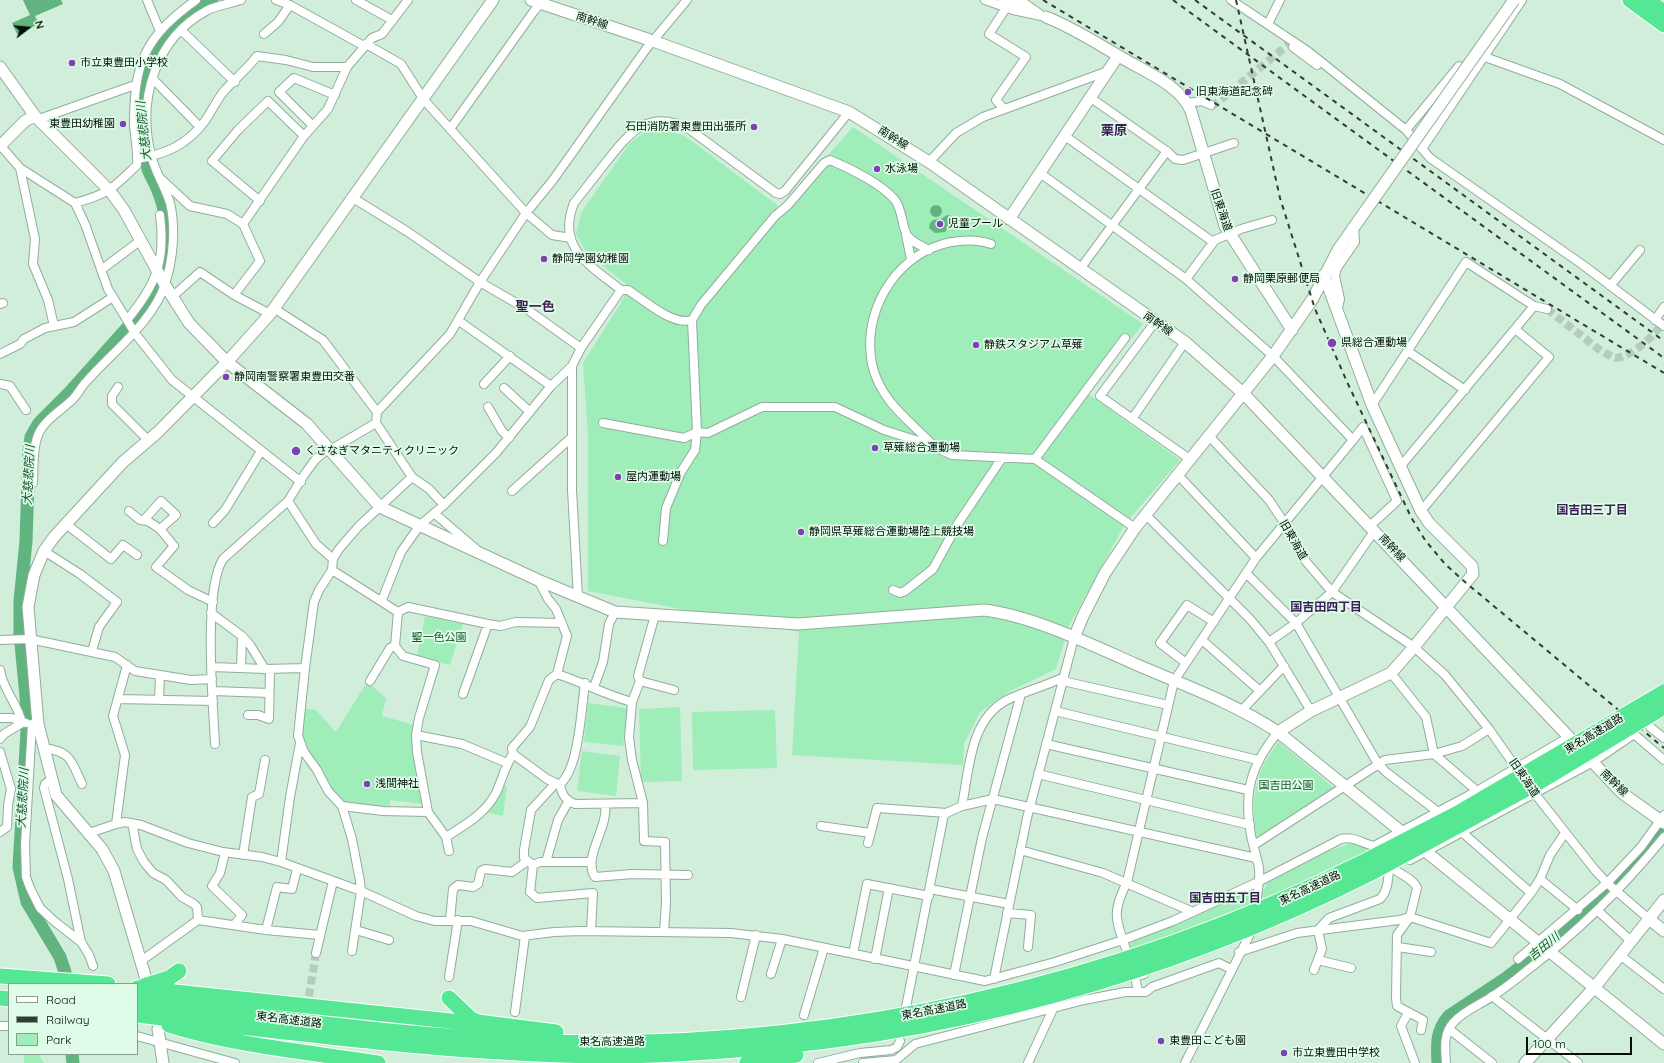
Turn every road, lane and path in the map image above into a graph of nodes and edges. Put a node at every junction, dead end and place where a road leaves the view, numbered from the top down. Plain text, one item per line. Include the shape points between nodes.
1 (147, 0) edge
2 (196, 0) edge
3 (241, 0) edge
4 (276, 0) edge
5 (356, 0) edge
6 (408, 0) edge
7 (493, 0) edge
8 (687, 0) edge
9 (985, 0) edge
10 (1231, 0) edge
11 (1280, 0) edge
12 (1514, 0) edge
13 (1522, 0) edge
14 (1630, 0) edge
15 (1647, 0) edge
16 (539, 1) edge
17 (1020, 3) edge
18 (1005, 4) edge
19 (290, 5) junction
20 (1664, 12) edge
21 (1046, 17) junction
22 (392, 20) junction
23 (1268, 24) junction
24 (1664, 25) edge
25 (181, 30) junction
26 (160, 31) junction
27 (264, 34) dead end
28 (653, 41) junction
29 (1288, 44) dead end
30 (365, 46) junction
31 (1118, 56) junction
32 (1485, 57) junction
33 (1327, 66) junction
34 (0, 67) edge
35 (347, 67) junction
36 (1108, 71) junction
37 (1475, 72) junction
38 (153, 79) junction
39 (234, 82) junction
40 (136, 85) junction
41 (335, 95) junction
42 (1091, 98) junction
43 (424, 100) junction
44 (1187, 103) junction
45 (1211, 105) tunnel mouth
46 (1004, 109) junction
47 (848, 112) junction
48 (37, 117) junction
49 (313, 126) junction
50 (200, 127) junction
51 (450, 129) junction
52 (1406, 130) junction
53 (304, 136) junction
54 (1065, 136) junction
55 (1664, 140) edge
56 (1234, 143) dead end
57 (1, 144) edge
58 (1422, 149) junction
59 (1167, 151) junction
60 (1203, 152) junction
61 (151, 157) junction
62 (137, 159) junction
63 (929, 162) junction
64 (20, 168) junction
65 (1040, 173) junction
66 (159, 177) junction
67 (1139, 189) junction
68 (110, 191) junction
69 (354, 198) junction
70 (260, 202) junction
71 (75, 203) junction
72 (526, 213) junction
73 (160, 215) dead end
74 (1009, 219) junction
75 (1272, 220) dead end
76 (243, 224) junction
77 (1113, 225) junction
78 (1354, 227) junction
79 (906, 234) junction
80 (1228, 234) junction
81 (570, 238) junction
82 (141, 240) junction
83 (1213, 242) junction
84 (991, 244) dead end
85 (929, 250) junction
86 (1640, 250) dead end
87 (911, 260) junction
88 (1080, 269) junction
89 (101, 270) junction
90 (157, 270) junction
91 (1324, 275) junction
92 (1186, 279) junction
93 (480, 282) junction
94 (165, 285) junction
95 (1610, 286) junction
96 (621, 290) junction
97 (234, 295) junction
98 (113, 297) junction
99 (172, 297) junction
100 (1534, 306) junction
101 (1664, 307) edge
102 (1547, 309) tunnel mouth
103 (273, 312) junction
104 (1337, 312) junction
105 (127, 320) junction
106 (692, 320) junction
107 (1655, 320) junction
108 (458, 321) junction
109 (1155, 322) junction
110 (54, 326) junction
111 (1664, 326) edge
112 (1515, 329) junction
113 (1292, 330) junction
114 (134, 332) junction
115 (1126, 338) dead end
116 (1185, 342) junction
117 (581, 348) junction
118 (1409, 352) junction
119 (0, 354) edge
120 (510, 356) junction
121 (1273, 356) junction
122 (228, 362) junction
123 (572, 366) junction
124 (0, 384) edge
125 (484, 384) dead end
126 (551, 386) junction
127 (118, 387) dead end
128 (504, 388) dead end
129 (1465, 390) junction
130 (1244, 394) junction
131 (192, 396) junction
132 (1372, 405) junction
133 (488, 407) dead end
134 (26, 410) dead end
135 (378, 412) junction
136 (530, 412) junction
137 (1132, 419) junction
138 (376, 422) junction
139 (603, 424) dead end
140 (697, 432) junction
141 (572, 437) junction
142 (1210, 437) junction
143 (508, 438) junction
144 (148, 440) junction
145 (1353, 440) junction
146 (935, 447) junction
147 (330, 449) junction
148 (262, 451) junction
149 (1002, 458) junction
150 (1035, 459) junction
151 (1191, 460) junction
152 (1400, 467) junction
153 (1179, 476) junction
154 (1324, 476) junction
155 (412, 477) junction
156 (301, 482) junction
157 (33, 483) dead end
158 (512, 491) dead end
159 (288, 501) junction
160 (444, 506) junction
161 (380, 507) junction
162 (129, 511) dead end
163 (1421, 511) junction
164 (434, 513) junction
165 (1146, 515) junction
166 (144, 520) junction
167 (213, 523) dead end
168 (66, 524) junction
169 (1285, 524) junction
170 (420, 525) junction
171 (1135, 528) junction
172 (1373, 528) junction
173 (160, 529) junction
174 (663, 541) dead end
175 (44, 551) junction
176 (477, 551) junction
177 (137, 556) dead end
178 (1256, 558) junction
179 (333, 559) junction
180 (332, 570) junction
181 (1246, 573) junction
182 (538, 580) junction
183 (893, 590) dead end
184 (1332, 592) junction
185 (578, 597) junction
186 (1230, 599) junction
187 (382, 600) junction
188 (213, 602) junction
189 (1447, 606) junction
190 (398, 612) junction
191 (615, 612) junction
192 (211, 613) junction
193 (655, 615) junction
194 (1214, 622) junction
195 (562, 623) junction
196 (1296, 623) junction
197 (488, 624) junction
198 (242, 636) junction
199 (1074, 638) junction
200 (30, 639) junction
201 (0, 640) edge
202 (1202, 640) junction
203 (1269, 642) junction
204 (395, 646) junction
205 (1414, 647) junction
206 (92, 651) junction
207 (1186, 663) junction
208 (127, 665) junction
209 (1284, 666) junction
210 (212, 667) junction
211 (241, 668) junction
212 (305, 668) junction
213 (267, 669) junction
214 (0, 670) edge
215 (1391, 673) junction
216 (557, 674) junction
217 (160, 675) junction
218 (212, 679) junction
219 (1064, 679) junction
220 (370, 681) dead end
221 (640, 681) junction
222 (1174, 681) junction
223 (584, 683) junction
224 (594, 687) junction
225 (674, 690) dead end
226 (212, 691) junction
227 (1260, 691) junction
228 (1664, 692) edge
229 (270, 693) junction
230 (463, 694) dead end
231 (1021, 694) junction
232 (1340, 697) junction
233 (119, 699) junction
234 (159, 700) junction
235 (213, 701) junction
236 (632, 702) junction
237 (1168, 705) junction
238 (1664, 707) edge
239 (1242, 710) junction
240 (1055, 711) junction
241 (1311, 711) junction
242 (248, 715) dead end
243 (0, 718) edge
244 (22, 723) junction
245 (35, 724) junction
246 (1650, 727) dead end
247 (1489, 729) junction
248 (1278, 732) junction
249 (416, 735) junction
250 (1160, 737) junction
251 (1569, 737) junction
252 (1664, 738) edge
253 (0, 739) edge
254 (300, 742) junction
255 (215, 744) dead end
256 (1046, 744) junction
257 (44, 748) junction
258 (0, 752) edge
259 (513, 754) junction
260 (1434, 754) junction
261 (265, 760) dead end
262 (1258, 760) junction
263 (1664, 760) edge
264 (1593, 762) junction
265 (507, 763) junction
266 (2, 764) edge
267 (1378, 764) junction
268 (1153, 768) junction
269 (1516, 768) junction
270 (1038, 774) junction
271 (51, 780) junction
272 (82, 784) dead end
273 (558, 784) junction
274 (1344, 787) junction
275 (1248, 790) junction
276 (1477, 791) junction
277 (1534, 794) junction
278 (993, 799) junction
279 (1145, 800) junction
280 (568, 802) junction
281 (643, 803) junction
282 (605, 804) junction
283 (342, 806) junction
284 (962, 806) junction
285 (1030, 806) junction
286 (428, 812) junction
287 (947, 812) junction
288 (1438, 812) junction
289 (1663, 820) edge
290 (132, 823) junction
291 (116, 824) junction
292 (1250, 825) junction
293 (821, 826) dead end
294 (0, 832) edge
295 (1138, 832) junction
296 (1402, 832) junction
297 (89, 833) junction
298 (870, 833) junction
299 (1463, 833) junction
300 (1566, 833) junction
301 (446, 837) junction
302 (1664, 838) edge
303 (868, 843) dead end
304 (1367, 844) junction
305 (1254, 845) junction
306 (1020, 850) junction
307 (449, 851) dead end
308 (1427, 852) junction
309 (225, 853) junction
310 (243, 855) junction
311 (1256, 858) junction
312 (281, 862) junction
313 (546, 862) junction
314 (591, 862) junction
315 (530, 864) junction
316 (1381, 867) junction
317 (297, 869) junction
318 (664, 873) junction
319 (688, 875) dead end
320 (1540, 879) junction
321 (333, 881) junction
322 (1127, 882) junction
323 (1258, 882) junction
324 (1607, 883) junction
325 (889, 888) junction
326 (361, 891) junction
327 (930, 892) junction
328 (1618, 892) junction
329 (1531, 893) junction
330 (970, 896) junction
331 (1257, 898) dead end
332 (1664, 900) edge
333 (1009, 904) junction
334 (1578, 910) junction
335 (1598, 911) junction
336 (1193, 912) junction
337 (1007, 913) junction
338 (1410, 917) junction
339 (1649, 919) junction
340 (198, 920) junction
341 (454, 920) junction
342 (1510, 921) junction
343 (234, 925) junction
344 (266, 930) junction
345 (356, 930) junction
346 (1318, 930) junction
347 (591, 931) junction
348 (1664, 931) edge
349 (664, 932) junction
350 (1250, 934) junction
351 (320, 935) junction
352 (525, 936) junction
353 (756, 936) junction
354 (782, 939) junction
355 (389, 940) dead end
356 (1123, 940) junction
357 (1631, 941) junction
358 (80, 942) junction
359 (1538, 943) junction
360 (1028, 947) dead end
361 (1398, 947) junction
362 (824, 948) junction
363 (1126, 948) dead end
364 (352, 951) dead end
365 (1240, 952) junction
366 (1431, 952) dead end
367 (1550, 953) junction
368 (316, 954) tunnel mouth
369 (853, 954) junction
370 (1620, 954) junction
371 (875, 959) junction
372 (1518, 959) dead end
373 (1318, 960) junction
374 (141, 961) junction
375 (93, 966) dead end
376 (914, 967) junction
377 (1351, 968) dead end
378 (1231, 969) junction
379 (1314, 970) dead end
380 (179, 971) dead end
381 (771, 974) dead end
382 (954, 975) junction
383 (0, 976) edge
384 (449, 977) dead end
385 (994, 979) junction
386 (94, 983) edge
387 (140, 984) edge
388 (1594, 988) junction
389 (1664, 989) edge
390 (1138, 990) junction
391 (1492, 996) junction
392 (741, 997) dead end
393 (449, 998) dead end
394 (138, 1000) edge
395 (906, 1007) dead end
396 (1053, 1009) junction
397 (1004, 1010) junction
398 (515, 1012) dead end
399 (1408, 1013) junction
400 (138, 1015) edge
401 (138, 1015) edge
402 (804, 1016) dead end
403 (498, 1026) junction
404 (158, 1029) dead end
405 (1449, 1029) junction
406 (1421, 1030) dead end
407 (138, 1036) edge
408 (1547, 1039) junction
409 (681, 1040) junction
410 (900, 1041) dead end
411 (161, 1043) junction
412 (1664, 1044) edge
413 (163, 1063) edge
414 (236, 1063) edge
415 (378, 1063) edge
416 (747, 1063) edge
417 (818, 1063) edge
418 (863, 1063) edge
419 (870, 1063) edge
420 (1028, 1063) edge
421 (1185, 1063) edge
422 (1415, 1063) edge
423 (1446, 1063) edge
424 (1492, 1063) edge
425 (1525, 1063) edge
426 (1578, 1063) edge

1 - 26 street
2 - 26 street via 174,16
3 - 25 street via 207,11
4 - 19 street
5 - 22 street
6 - 22 street
7 - 43 street
8 - 28 street
9 - 18 street
10 - 23 street
11 - 23 street
12 - 78 street, bridge
13 - 32 street
14 - 24 highway
15 - 20 highway
16 - 28 street, 南幹線
16 - 51 street
17 - 18 street
17 - 21 street
18 - 21 street
18 - 46 street via 989,34 1026,57 996,100
19 - 27 street via 278,22
19 - 30 street
21 - 31 street via 1081,32
22 - 30 street via 382,34 372,38
23 - 33 street
25 - 38 street via 158,59
25 - 39 street
26 - 40 street via 144,55
28 - 47 street, 南幹線
28 - 72 street via 553,180
29 - 33 street via 1324,70
30 - 35 street
30 - 43 street via 401,64
31 - 36 street
31 - 44 street via 1169,86
32 - 37 street
32 - 55 street via 1560,84
33 - 52 street
34 - 48 street
35 - 39 street via 313,67 257,56
35 - 41 street
36 - 42 street
36 - 46 street
37 - 52 street via 1459,66
37 - 58 street
38 - 50 street
38 - 61 street via 148,97 146,125
39 - 50 street via 225,90
40 - 48 street
40 - 62 street via 134,127
41 - 49 street via 328,109
41 - 49 street via 294,78 279,92
42 - 54 street
42 - 59 street
43 - 51 street
43 - 69 street
44 - 45 street via 1202,101
44 - 60 street, 旧東海道
46 - 63 street via 983,117 956,133
47 - 63 street, 南幹線
47 - 81 street via 780,194 679,124 659,122 639,127 627,135 574,203 568,227
48 - 57 street via 25,121
48 - 68 street
49 - 53 street
50 - 61 street via 171,151
51 - 72 street
52 - 58 street
53 - 70 street
53 - 70 street via 268,101 238,130 212,161
54 - 65 street
54 - 67 street
56 - 60 street
57 - 64 street
58 - 95 street via 1430,158
59 - 60 street via 1179,160
59 - 67 street
60 - 80 street, 旧東海道
61 - 62 street
61 - 66 street
62 - 68 street via 137,165
63 - 74 street, 南幹線
64 - 71 street
64 - 110 street via 35,239 33,264 48,300
65 - 74 street
65 - 77 street
66 - 76 street via 190,206 227,214
66 - 94 street via 170,203 172,219 170,263
67 - 77 street
67 - 83 street
68 - 71 street
68 - 82 street
69 - 93 street
69 - 103 street
70 - 76 street
71 - 89 street
72 - 81 street via 552,236
72 - 93 street
73 - 90 street via 162,234
74 - 88 street, 南幹線
75 - 80 street
76 - 97 street via 260,261
77 - 88 street
77 - 92 street
78 - 91 street
78 - 104 street via 1355,242 1337,268 1335,276 1340,299
79 - 85 street
79 - 87 street
79 - 106 street via 902,215 891,196 830,160 824,163 788,205 775,216 701,305
80 - 83 street
80 - 113 street, 旧東海道
81 - 96 street via 579,256
82 - 89 street
82 - 90 street
83 - 92 street
84 - 85 street via 979,241 950,242
85 - 87 street
86 - 95 street
87 - 146 street via 888,284 876,310 870,339 872,364 888,400
88 - 109 street, 南幹線
89 - 98 street
90 - 94 street
90 - 105 street via 144,299
91 - 104 street
91 - 113 street via 1312,300
92 - 121 street
93 - 108 street
93 - 117 street via 528,310
94 - 99 street
94 - 114 street via 154,306
95 - 107 street
96 - 106 street via 628,290 674,320
96 - 117 street
97 - 99 street via 200,272
97 - 103 street
98 - 105 street
98 - 110 street via 74,322
99 - 122 street via 189,323
100 - 102 street
100 - 112 street
100 - 118 street via 1466,262
101 - 107 street
103 - 122 street
103 - 135 street via 323,340
104 - 132 street
105 - 114 street
106 - 140 street
107 - 111 street
108 - 120 street
108 - 135 street via 450,334
109 - 116 street, 南幹線
109 - 137 street via 1100,396
110 - 119 street via 45,328
112 - 129 street
112 - 163 street via 1549,357
113 - 121 street
114 - 131 street via 172,380
114 - 157 street via 38,435 34,454
115 - 150 street
116 - 130 street, 南幹線
116 - 137 street
117 - 123 street
118 - 129 street
118 - 132 street
120 - 125 street
120 - 126 street
121 - 130 street
121 - 145 street
122 - 131 street
122 - 147 street via 296,414
123 - 126 street
123 - 141 street
124 - 134 street via 10,386
126 - 136 street
127 - 144 street via 112,396 112,404
128 - 136 street
129 - 152 street
130 - 142 street
130 - 154 street, 南幹線
131 - 144 street
131 - 148 street
132 - 152 street
133 - 143 street
135 - 138 street
136 - 143 street
137 - 151 street
138 - 147 street
138 - 155 street
139 - 140 street via 684,438
140 - 146 street via 708,434 762,407 835,407 884,430
140 - 174 street via 695,450 681,472 666,508
141 - 158 street
141 - 185 street
142 - 151 street
142 - 169 street, 旧東海道 via 1269,500
143 - 160 street
144 - 168 street via 123,462
145 - 154 street
145 - 172 street via 1363,427 1397,501
146 - 149 street via 952,455
147 - 156 street via 315,460
147 - 161 street
148 - 156 street
148 - 167 street via 225,510
149 - 150 street
149 - 183 street via 957,525 933,569 905,591
150 - 171 street
151 - 153 street
152 - 163 street
153 - 165 street
153 - 178 street
154 - 169 street
154 - 172 street, 南幹線
155 - 160 street via 429,489
155 - 161 street
156 - 159 street
159 - 179 street via 316,544
159 - 188 street via 223,559 217,568
160 - 164 street
161 - 170 street
161 - 179 street via 351,534
162 - 166 street via 140,520
163 - 189 street via 1429,523 1472,566 1473,574
164 - 170 street
164 - 176 street
165 - 171 street
165 - 186 street
166 - 173 street
166 - 173 street via 160,501 176,515
168 - 175 street
168 - 177 street via 110,559 123,545
169 - 178 street
169 - 184 street, 旧東海道 via 1303,558
170 - 176 street
170 - 187 street via 401,552
171 - 199 street via 1105,573
172 - 184 street
172 - 189 street, 南幹線
173 - 188 street via 174,546 156,567 188,590
175 - 200 street via 34,574 29,596
175 - 206 street via 117,602 99,627
176 - 182 street
178 - 181 street
179 - 180 street
180 - 187 street
180 - 212 street via 314,602
181 - 186 street
181 - 196 street
182 - 185 street
182 - 195 street
184 - 196 street
184 - 205 street, 旧東海道
185 - 191 street
186 - 194 street
186 - 203 street via 1250,618
187 - 190 street
188 - 192 street
189 - 205 street
189 - 251 street, 南幹線
190 - 197 street via 408,607
190 - 204 street
191 - 193 street
191 - 224 street via 609,624 603,662
192 - 198 street
192 - 210 street
193 - 199 street via 798,624 984,610 1004,612
193 - 221 street via 638,676
194 - 202 street
194 - 207 street via 1187,605 1160,643
195 - 197 street via 516,622 500,626
195 - 216 street via 567,636
196 - 203 street
196 - 232 street
197 - 230 street
198 - 211 street
198 - 213 street
199 - 219 street
199 - 222 street
200 - 201 street
200 - 206 street
200 - 245 street
202 - 207 street
202 - 227 street
203 - 209 street
204 - 220 street via 390,648
204 - 249 street via 403,656 435,665
205 - 215 street
205 - 247 street, 旧東海道 via 1445,675
206 - 208 street via 115,657
207 - 222 street
208 - 217 street via 135,671
208 - 233 street
209 - 227 street
209 - 241 street
210 - 211 street
210 - 218 street
211 - 213 street
212 - 213 street
212 - 254 street via 299,715
213 - 229 street
214 - 244 street via 4,686 19,711
215 - 232 street
215 - 260 street via 1426,717
216 - 223 street
216 - 259 street via 548,680 530,727 512,748
217 - 218 street via 190,680
217 - 234 street
218 - 226 street
219 - 231 street
219 - 237 street
219 - 240 street
221 - 225 street
221 - 236 street
222 - 237 street
222 - 239 street
223 - 224 street
223 - 273 street via 571,768
224 - 236 street
226 - 229 street
226 - 235 street
227 - 239 street
228 - 316 highway, 東名高速道路, bridge via 1458,813
229 - 242 street via 269,719
231 - 278 street
231 - 284 street via 998,706 979,730
232 - 241 street
232 - 267 street
233 - 234 street
233 - 291 street via 113,716 125,754
234 - 235 street
235 - 255 street
236 - 281 street via 629,738
237 - 250 street
238 - 316 highway, 東名高速道路, bridge via 1536,784
239 - 248 street
240 - 250 street
240 - 256 street
241 - 248 street
243 - 244 street via 12,718
244 - 245 street
244 - 253 street
245 - 257 street
245 - 358 street via 25,845 26,876 40,908
246 - 252 street
247 - 260 street via 1462,746
247 - 269 street, 旧東海道
248 - 262 street
248 - 274 street
249 - 265 street via 462,744
249 - 286 street
250 - 262 street
250 - 268 street
251 - 264 street, 南幹線
251 - 269 street
254 - 283 street via 328,791
254 - 312 street
256 - 268 street
256 - 270 street
257 - 271 street
257 - 272 street via 57,750 69,756
258 - 266 street
259 - 265 street
259 - 273 street
260 - 267 street via 1385,760
260 - 276 street
261 - 310 street via 259,794 252,797
262 - 275 street
263 - 264 street via 1634,734
264 - 277 street
264 - 289 street, 南幹線 via 1622,793
265 - 301 street via 495,794 486,808 475,819
266 - 294 street via 11,789 7,827
267 - 274 street
267 - 288 street
268 - 275 street
268 - 279 street
269 - 276 street
269 - 277 street, 旧東海道
270 - 279 street
270 - 285 street
271 - 297 street via 60,800
271 - 358 street via 44,788 70,886
273 - 280 street
273 - 315 street via 531,810 524,850
274 - 296 street
274 - 305 street
275 - 292 street
276 - 288 street
277 - 299 street
277 - 300 street, 旧東海道
278 - 284 street
278 - 285 street
278 - 330 street
279 - 292 street
279 - 295 street
280 - 282 street
280 - 313 street via 558,820
281 - 282 street
281 - 318 street via 644,841 665,842
282 - 314 street via 606,816
283 - 286 street via 383,811
283 - 326 street via 352,839
284 - 287 street
285 - 295 street
285 - 306 street
286 - 301 street
287 - 298 street via 877,808
287 - 327 street via 944,814
288 - 296 street
289 - 324 street
290 - 291 street
290 - 309 street
290 - 340 street via 137,849 144,862 153,873 166,880 182,897 197,907
291 - 297 street
292 - 305 street
293 - 298 street
295 - 311 street
295 - 322 street
296 - 304 street via 1374,846
296 - 308 street
297 - 374 street via 102,849 114,871
298 - 303 street
299 - 308 street
299 - 329 street
300 - 320 street via 1550,855
300 - 324 street, 旧東海道
301 - 307 street
302 - 328 street
304 - 316 street
304 - 323 street via 1357,839 1341,839
305 - 311 street
306 - 322 street
306 - 333 street
308 - 316 street
308 - 342 street
309 - 310 street
309 - 343 street via 220,873 212,886 242,915
310 - 312 street
311 - 323 street via 1259,867
312 - 317 street
313 - 314 street
313 - 315 street
314 - 318 street via 596,877
315 - 341 street via 512,872 485,869 481,871 478,884 473,887 458,885 453,889
315 - 347 street via 530,892 537,898 593,892
316 - 338 street via 1416,884 1417,892
316 - 346 street via 1388,885 1384,896 1330,918
316 - 350 street via 1307,911
316 - 397 highway, 東名高速道路 via 1292,912 1202,948 1106,981
316 - 409 highway, 東名高速道路 via 1298,894 1220,926 1136,956 1034,987 868,1022 798,1031
317 - 321 street
317 - 344 street via 292,889 277,887
318 - 319 street
318 - 349 street
320 - 329 street
320 - 334 street
321 - 326 street
321 - 351 street
322 - 336 street
322 - 356 street via 1118,900 1116,913
323 - 331 street
323 - 336 street
324 - 328 street, 旧東海道
324 - 334 street
325 - 327 street
325 - 369 street via 867,884
325 - 371 street
326 - 341 street via 416,916 435,921
326 - 345 street
327 - 330 street
327 - 376 street
328 - 335 street
328 - 339 street, 旧東海道
329 - 342 street
330 - 333 street
330 - 382 street
332 - 339 street
333 - 337 street
334 - 359 street
335 - 357 street
335 - 367 street
336 - 356 street
337 - 360 street via 1031,915
337 - 385 street
338 - 342 street via 1491,943
338 - 346 street
338 - 361 street via 1398,935
339 - 348 street, 旧東海道
339 - 357 street
340 - 343 street
340 - 374 street
341 - 352 street via 471,921
341 - 384 street
342 - 359 street
343 - 344 street
344 - 351 street
345 - 355 street
345 - 364 street
346 - 365 street via 1297,933
346 - 373 street via 1322,948
347 - 349 street
347 - 352 street
349 - 353 street via 721,932
350 - 365 street
350 - 390 street via 1135,978
351 - 368 street
352 - 398 street
353 - 354 street
353 - 392 street
354 - 362 street
354 - 381 street
356 - 363 street
356 - 385 street
357 - 370 street
358 - 375 street via 90,955
359 - 367 street
359 - 372 street
361 - 366 street
361 - 399 street via 1396,998 1398,1006
362 - 369 street
362 - 402 street
365 - 378 street
367 - 388 street
367 - 391 street
369 - 371 street
370 - 388 street
370 - 389 street
371 - 376 street
373 - 377 street
373 - 379 street
374 - 387 street
376 - 382 street
376 - 395 street
378 - 390 street via 1219,963 1152,986 1146,992
378 - 421 street
380 - 387 highway via 160,982 144,986
382 - 385 street via 985,981
383 - 386 highway
387 - 403 highway
388 - 408 street
388 - 412 street
390 - 396 street via 1084,1000
391 - 405 street via 1458,1017
391 - 408 street
393 - 403 highway via 471,1019
394 - 409 highway, 東名高速道路 via 290,1021 476,1038 616,1042
396 - 419 street via 916,1044 901,1058 891,1062
396 - 420 street
397 - 400 highway, 東名高速道路 via 798,1046 616,1056 476,1052 403,1046
397 - 416 highway via 847,1047
399 - 406 street via 1423,1020
399 - 422 street via 1401,1026
401 - 415 highway via 190,1032 228,1040
403 - 409 highway via 601,1036
404 - 411 street
405 - 423 street via 1446,1039
405 - 424 street
407 - 411 street
408 - 425 street
408 - 426 street
410 - 417 street via 891,1050
411 - 413 street
411 - 414 street
418 - 419 street

